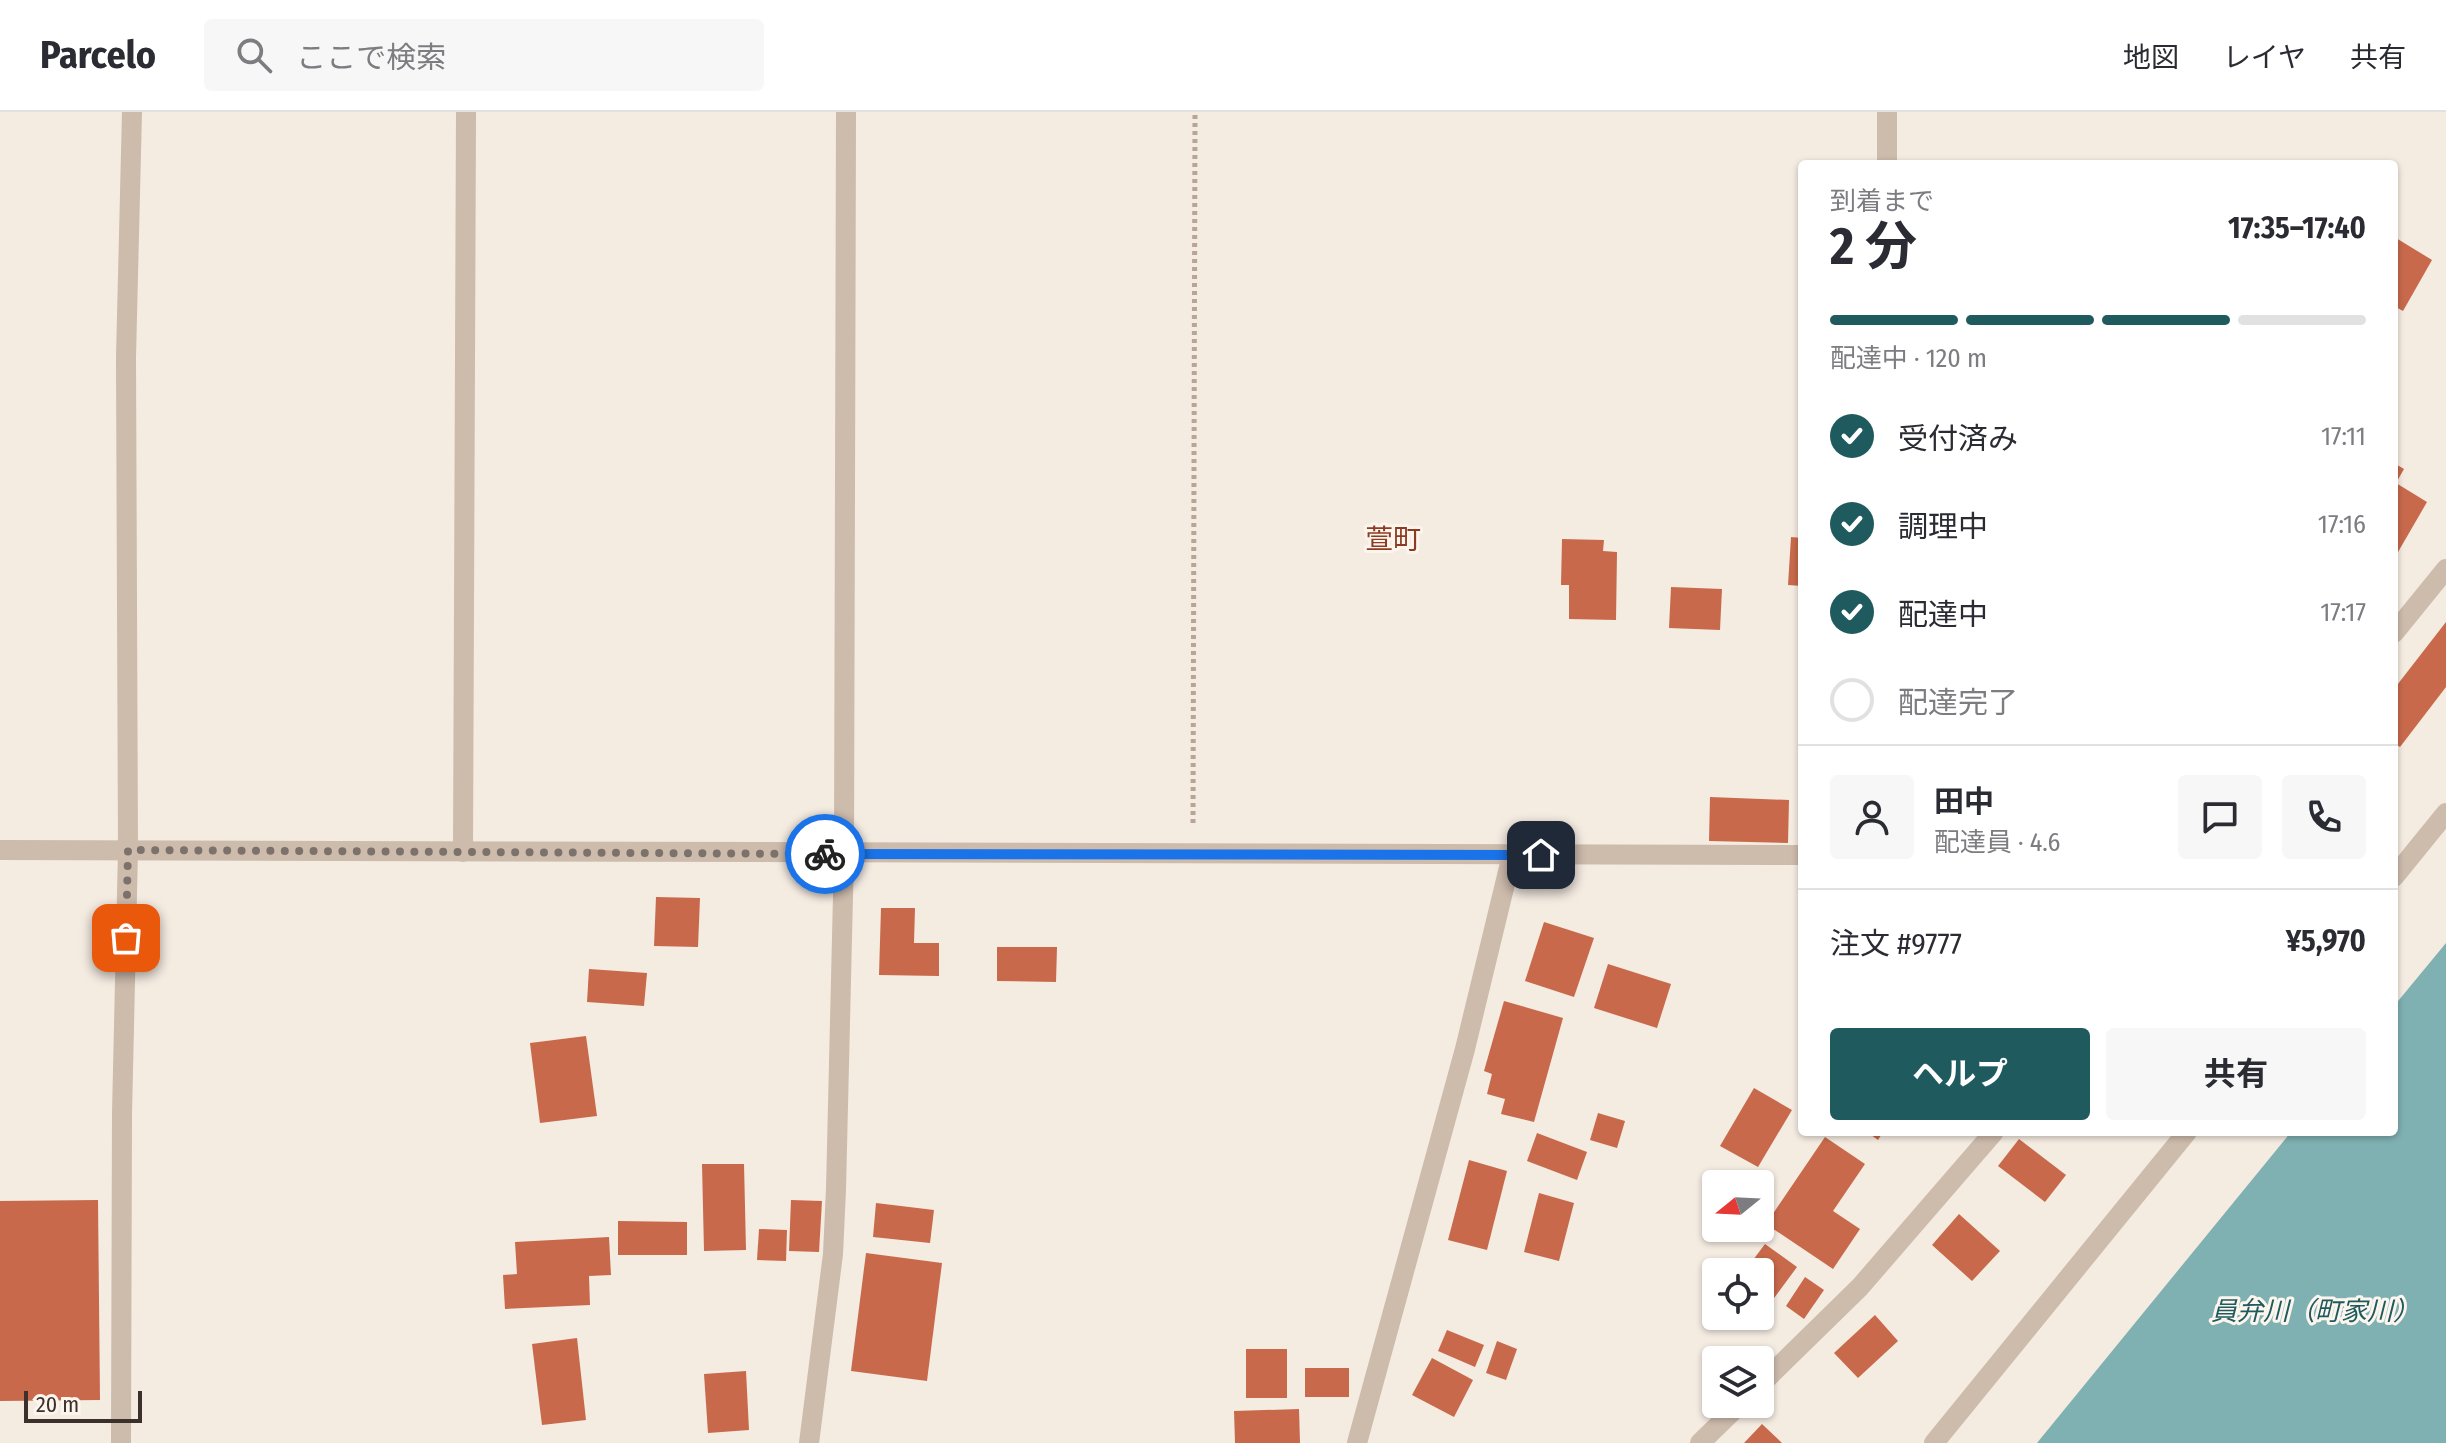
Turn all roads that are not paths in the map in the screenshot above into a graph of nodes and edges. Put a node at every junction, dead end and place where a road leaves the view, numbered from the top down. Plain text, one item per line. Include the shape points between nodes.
1 (132, 112) edge
2 (466, 112) edge
3 (846, 112) edge
4 (1887, 112) edge
5 (1887, 160) edge
6 (2446, 569) edge
7 (2398, 628) edge
8 (2446, 813) edge
9 (0, 850) edge
10 (128, 850) junction
11 (463, 852) junction
12 (844, 854) junction
13 (1512, 855) junction
14 (1798, 855) edge
15 (2398, 872) edge
16 (1991, 1136) edge
17 (2184, 1136) edge
18 (1774, 1371) edge
19 (1726, 1418) edge
20 (121, 1443) edge
21 (809, 1443) edge
22 (1357, 1443) edge
23 (1700, 1443) edge
24 (1934, 1443) edge

1 - 10 street via 126,357
2 - 11 street
3 - 12 street
4 - 5 street
6 - 7 street
8 - 15 street
9 - 10 street
10 - 11 street
10 - 20 street
11 - 12 street
12 - 13 street
12 - 21 street via 833,1254
13 - 14 street
13 - 22 street via 1465,1049
16 - 18 street via 1860,1287
17 - 24 street
19 - 23 street

